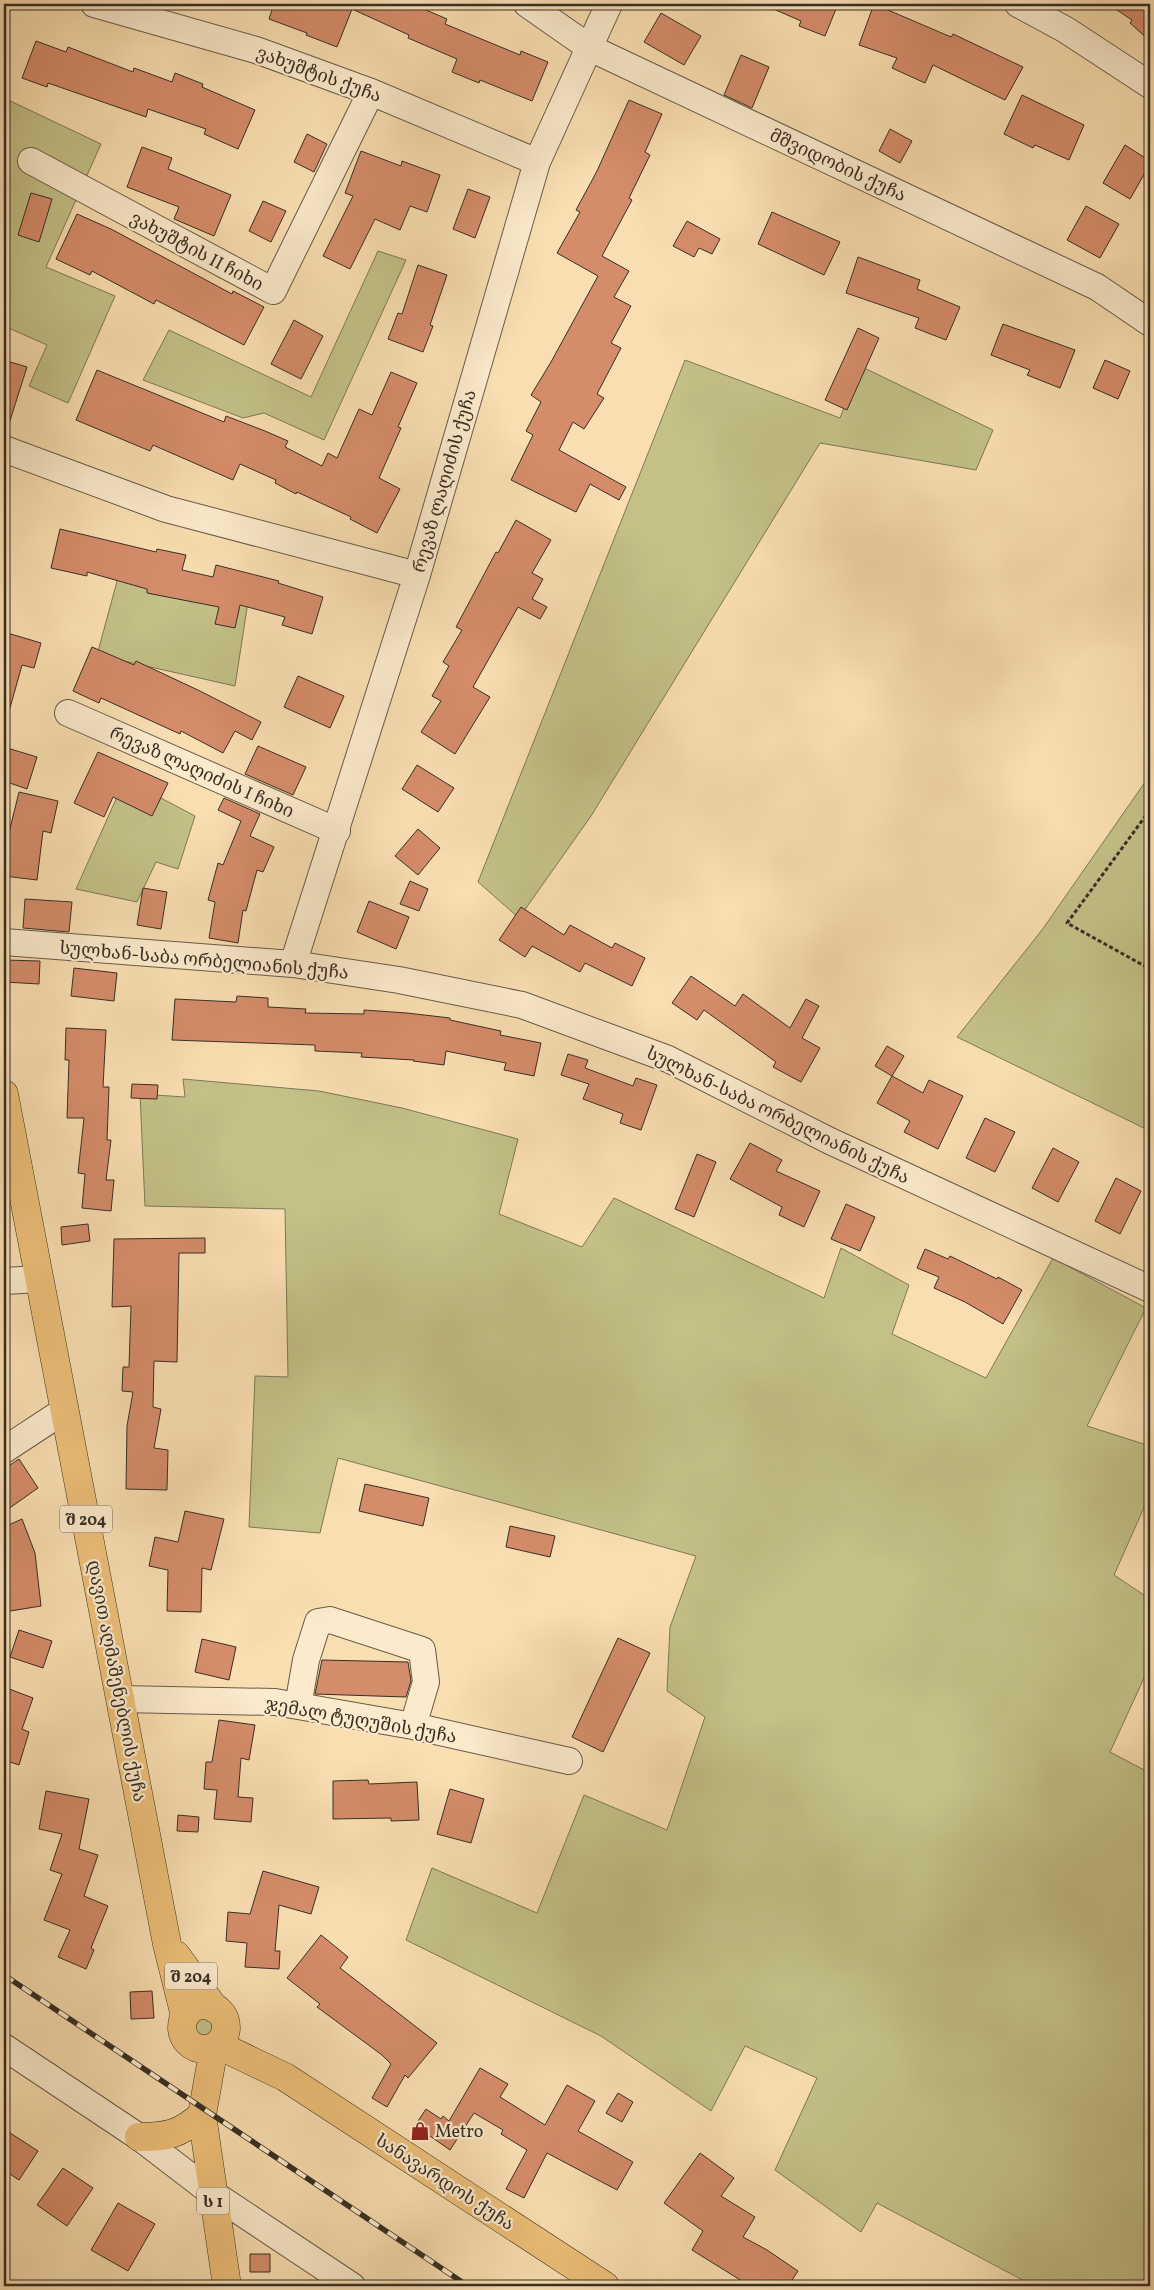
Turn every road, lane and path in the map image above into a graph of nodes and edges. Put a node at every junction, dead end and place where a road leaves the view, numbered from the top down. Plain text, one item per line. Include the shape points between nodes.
1 (94, 4) edge
2 (528, 4) edge
3 (609, 4) edge
4 (1018, 4) edge
5 (590, 48) junction
6 (1150, 85) edge
7 (371, 92) junction
8 (31, 161) dead end
9 (537, 162) junction
10 (1150, 323) edge
11 (4, 449) edge
12 (417, 575) junction
13 (68, 713) dead end
14 (1150, 810) edge
15 (337, 831) junction
16 (4, 942) edge
17 (293, 964) junction
18 (1150, 968) edge
19 (4, 1094) edge
20 (39, 1279) junction
21 (4, 1281) edge
22 (1150, 1289) edge
23 (65, 1410) junction
24 (4, 1450) edge
25 (120, 1698) junction
26 (298, 1706) junction
27 (413, 1726) junction
28 (569, 1761) dead end
29 (168, 1944) junction
30 (220, 2014) junction
31 (185, 2016) junction
32 (207, 2045) junction
33 (4, 2047) edge
34 (285, 2077) junction
35 (203, 2107) junction
36 (139, 2137) junction
37 (212, 2193) junction
38 (227, 2286) edge
39 (352, 2286) edge
40 (605, 2286) edge

1 - 7 street, ვახუშტის ქუჩა via 256,50
2 - 5 street, მშვიდობის ქუჩა
3 - 5 street, რევაზ ლაღიძის ქუჩა
4 - 6 street via 1066,30
5 - 9 street, რევაზ ლაღიძის ქუჩა
5 - 10 street, მშვიდობის ქუჩა via 1097,287
7 - 8 street, ვახუშტის II ჩიხი via 273,292
7 - 9 street, ვახუშტის ქუჩა
9 - 12 street, რევაზ ლაღიძის ქუჩა
11 - 12 street via 166,509
12 - 15 street, რევაზ ლაღიძის ქუჩა
13 - 15 street, რევაზ ლაღიძის I ჩიხი
14 - 18 path via 1067,923
15 - 17 street, რევაზ ლაღიძის ქუჩა
16 - 17 street, სულხან-საბა ორბელიანის ქუჩა
17 - 22 street, სულხან-საბა ორბელიანის ქუჩა via 399,980 522,1005 668,1059 830,1141
19 - 20 main road, დავით აღმაშენებლის ქუჩა / შ 204
20 - 21 street
20 - 23 main road, დავით აღმაშენებლის ქუჩა / შ 204
23 - 24 street
23 - 25 main road, დავით აღმაშენებლის ქუჩა / შ 204
25 - 26 street, ჯემალ ტუღუშის ქუჩა via 275,1702
25 - 29 main road, დავით აღმაშენებლის ქუჩა / შ 204
26 - 27 street, ჯემალ ტუღუშის ქუჩა
26 - 27 street via 306,1660 318,1622 330,1620 422,1650 426,1682
27 - 28 street, ჯემალ ტუღუშის ქუჩა
29 - 30 main road, დავით აღმაშენებლის ქუჩა / შ 204
29 - 31 main road, დავით აღმაშენებლის ქუჩა / შ 204
30 - 31 main road via 209,2006 196,2007
30 - 32 main road via 226,2033
30 - 34 main road, სანავარდოს ქუჩა
31 - 32 main road via 183,2032
32 - 34 main road, სანავარდოს ქუჩა
32 - 35 main road, ს 1
33 - 36 street
34 - 40 main road, სანავარდოს ქუჩა
35 - 36 main road via 186,2128 166,2137
35 - 37 main road, ს 1
36 - 37 street
37 - 38 main road, ს 1
37 - 39 street

